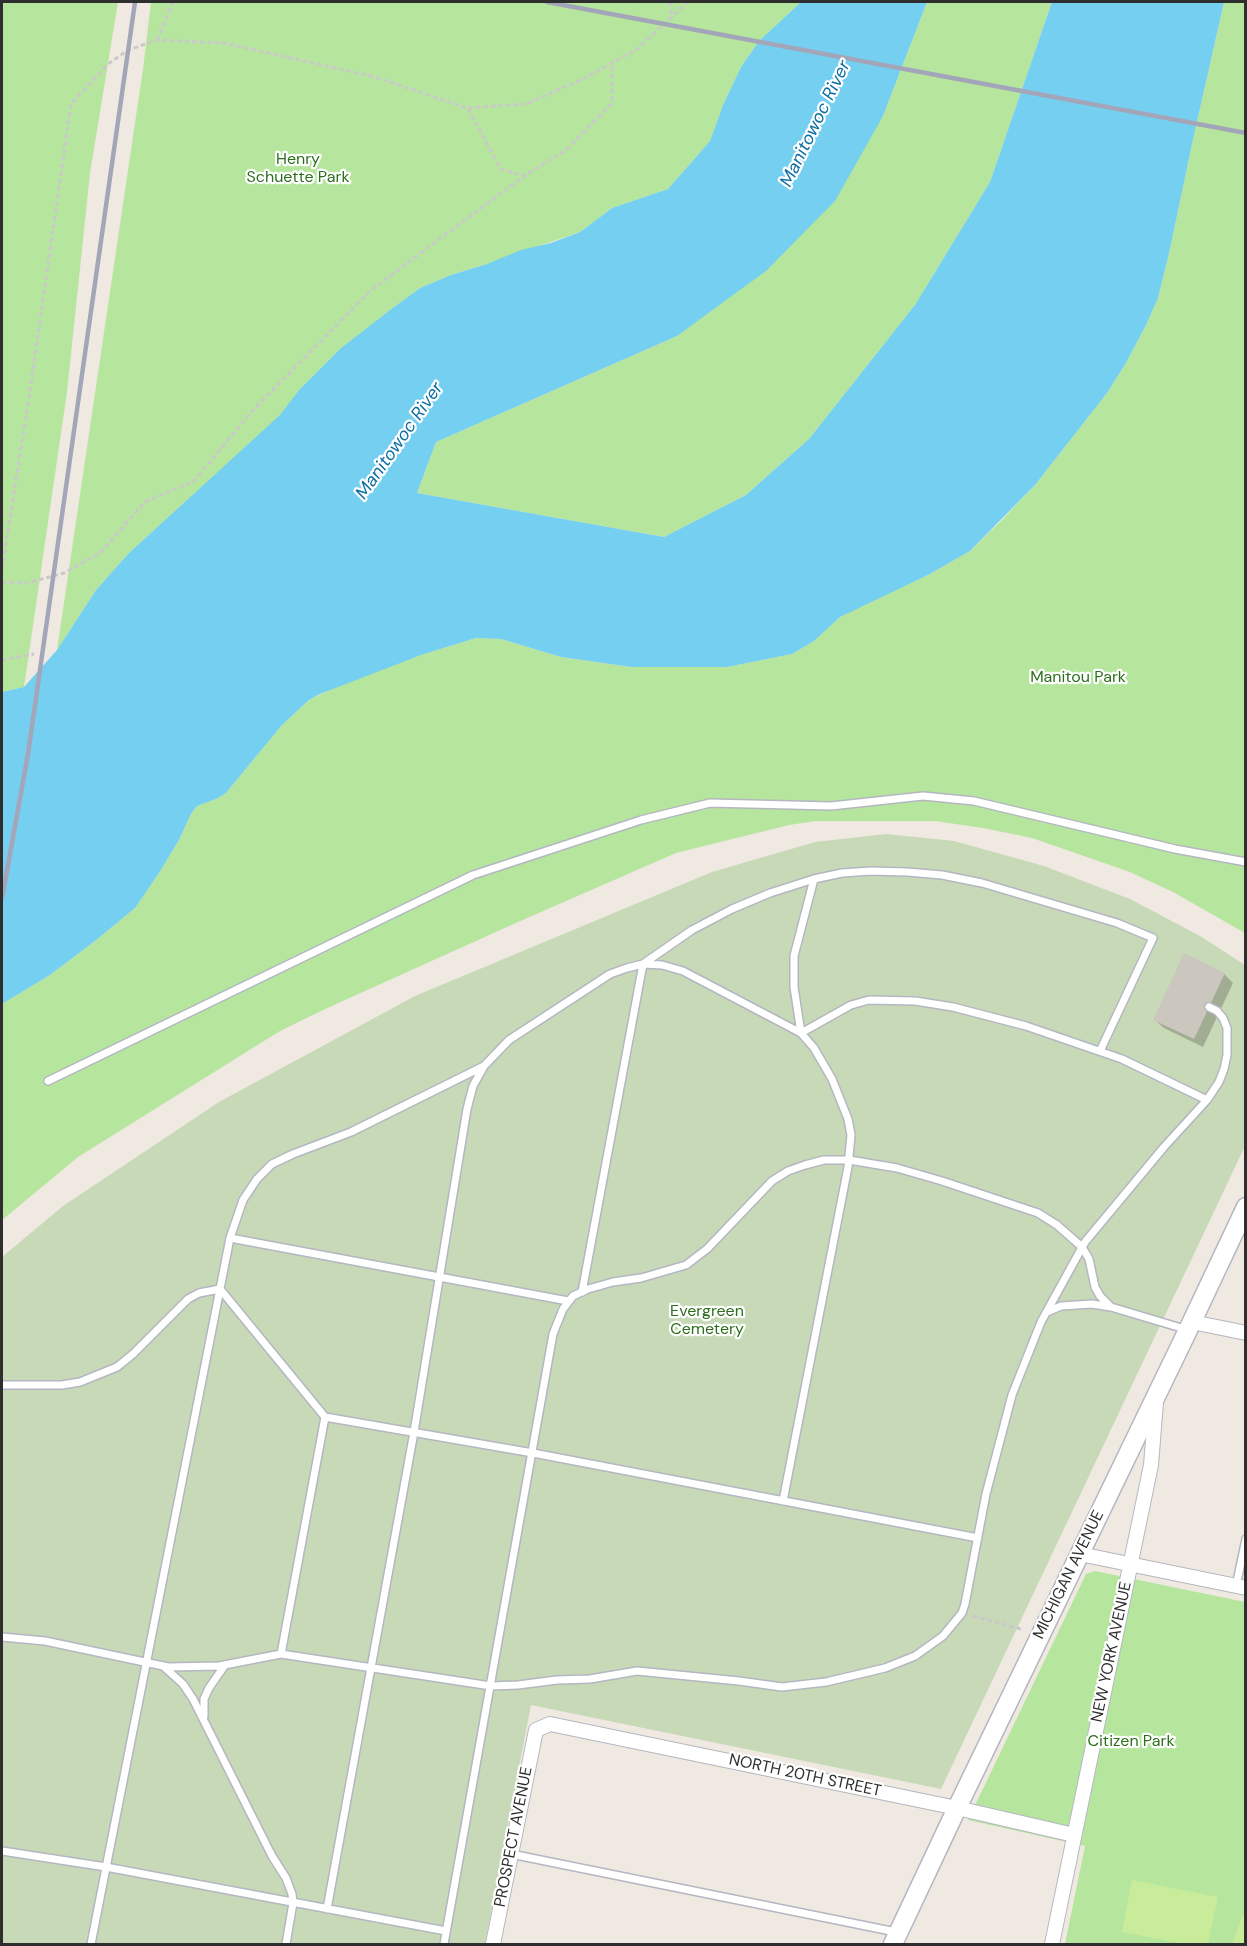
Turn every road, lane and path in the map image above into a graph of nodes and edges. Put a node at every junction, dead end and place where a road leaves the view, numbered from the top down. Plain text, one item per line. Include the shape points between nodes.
1 (173, 2) edge
2 (670, 2) edge
3 (688, 2) edge
4 (672, 17) junction
5 (157, 40) junction
6 (612, 63) junction
7 (467, 108) junction
8 (524, 176) junction
9 (2, 569) edge
10 (2, 582) edge
11 (34, 654) dead end
12 (2, 660) edge
13 (1245, 862) edge
14 (814, 879) junction
15 (643, 964) junction
16 (1209, 1007) dead end
17 (801, 1033) junction
18 (1100, 1051) junction
19 (484, 1066) junction
20 (48, 1081) dead end
21 (1207, 1100) junction
22 (849, 1160) junction
23 (1245, 1206) edge
24 (230, 1238) junction
25 (1082, 1247) junction
26 (440, 1276) junction
27 (220, 1289) junction
28 (582, 1292) junction
29 (568, 1301) junction
30 (1111, 1307) junction
31 (1047, 1312) junction
32 (1190, 1326) junction
33 (1245, 1333) edge
34 (2, 1385) edge
35 (1157, 1393) junction
36 (326, 1417) junction
37 (414, 1432) junction
38 (532, 1453) junction
39 (783, 1501) junction
40 (978, 1538) junction
41 (1245, 1539) edge
42 (1080, 1554) junction
43 (1130, 1565) junction
44 (1241, 1587) edge
45 (962, 1613) junction
46 (1020, 1629) dead end
47 (2, 1638) edge
48 (281, 1654) junction
49 (146, 1663) junction
50 (225, 1665) junction
51 (162, 1666) junction
52 (371, 1667) junction
53 (490, 1686) junction
54 (205, 1722) junction
55 (536, 1730) joint
56 (957, 1808) junction
57 (1074, 1835) junction
58 (2, 1851) edge
59 (511, 1854) junction
60 (106, 1867) junction
61 (293, 1903) junction
62 (327, 1909) junction
63 (446, 1931) junction
64 (896, 1938) edge
65 (91, 1944) edge
66 (286, 1944) edge
67 (444, 1944) edge
68 (493, 1944) edge
69 (1052, 1944) edge

1 - 5 path
2 - 4 path
3 - 4 path
4 - 6 path via 637,49
5 - 7 path via 224,43 375,77
5 - 9 path via 128,50 108,64 71,104
6 - 7 path via 526,104
6 - 8 path via 612,103 566,150
7 - 8 path via 501,169
8 - 10 path via 371,290 252,411 194,481 144,502 100,553 64,573 27,583
11 - 12 path
13 - 20 lane via 974,801 923,796 831,806 710,803 641,820 473,875
14 - 15 lane via 732,909 692,930
14 - 17 lane via 794,956
14 - 18 lane via 871,871 942,875 1074,909 1153,938
15 - 17 lane via 683,971
15 - 19 lane via 610,974 509,1040
15 - 28 lane
16 - 21 lane via 1223,1018 1228,1042 1224,1069
17 - 18 lane via 851,1005 869,1000 898,1000 993,1016
17 - 22 lane via 823,1062 841,1099 851,1135
18 - 21 lane
19 - 24 lane via 351,1132 272,1164 243,1200
19 - 26 lane via 467,1109
21 - 25 lane
22 - 25 lane via 942,1180 1038,1213
22 - 28 lane via 814,1162 772,1180 707,1249 686,1265
22 - 39 lane
23 - 32 street, MICHIGAN AVENUE
24 - 26 lane
24 - 27 lane
25 - 30 lane via 1095,1287
25 - 31 lane
26 - 29 lane
26 - 37 lane
27 - 34 lane via 188,1299 117,1367 62,1385
27 - 36 lane
27 - 49 lane
28 - 29 lane
29 - 38 lane via 553,1334
30 - 31 lane via 1078,1303
30 - 32 lane
31 - 40 lane via 1012,1395
32 - 33 street
32 - 35 street, MICHIGAN AVENUE
35 - 42 street, MICHIGAN AVENUE
35 - 43 street, NEW YORK AVENUE via 1151,1465
36 - 37 lane
36 - 48 lane
37 - 38 lane
37 - 52 lane
38 - 39 lane
38 - 53 lane
39 - 40 lane
40 - 45 lane
41 - 44 lane
42 - 43 street
42 - 56 street, MICHIGAN AVENUE
43 - 44 street
43 - 57 street, NEW YORK AVENUE
45 - 46 path
45 - 53 lane via 943,1636 915,1656 885,1668 826,1682 782,1687 637,1671 590,1679
47 - 49 lane via 45,1641
48 - 50 lane
48 - 52 lane
49 - 51 lane
49 - 60 lane
50 - 51 lane
50 - 54 lane via 204,1700
51 - 54 lane via 183,1684
52 - 53 lane
52 - 62 lane
53 - 63 lane
54 - 61 lane via 286,1878
55 - 56 street, NORTH 20TH STREET via 550,1724
55 - 59 street, PROSPECT AVENUE
56 - 57 street, NORTH 20TH STREET
56 - 64 street, MICHIGAN AVENUE
57 - 69 street, NEW YORK AVENUE
58 - 60 lane
59 - 64 lane
59 - 68 street, PROSPECT AVENUE
60 - 61 lane
60 - 65 lane
61 - 62 lane
61 - 66 lane
62 - 63 lane
63 - 67 lane

